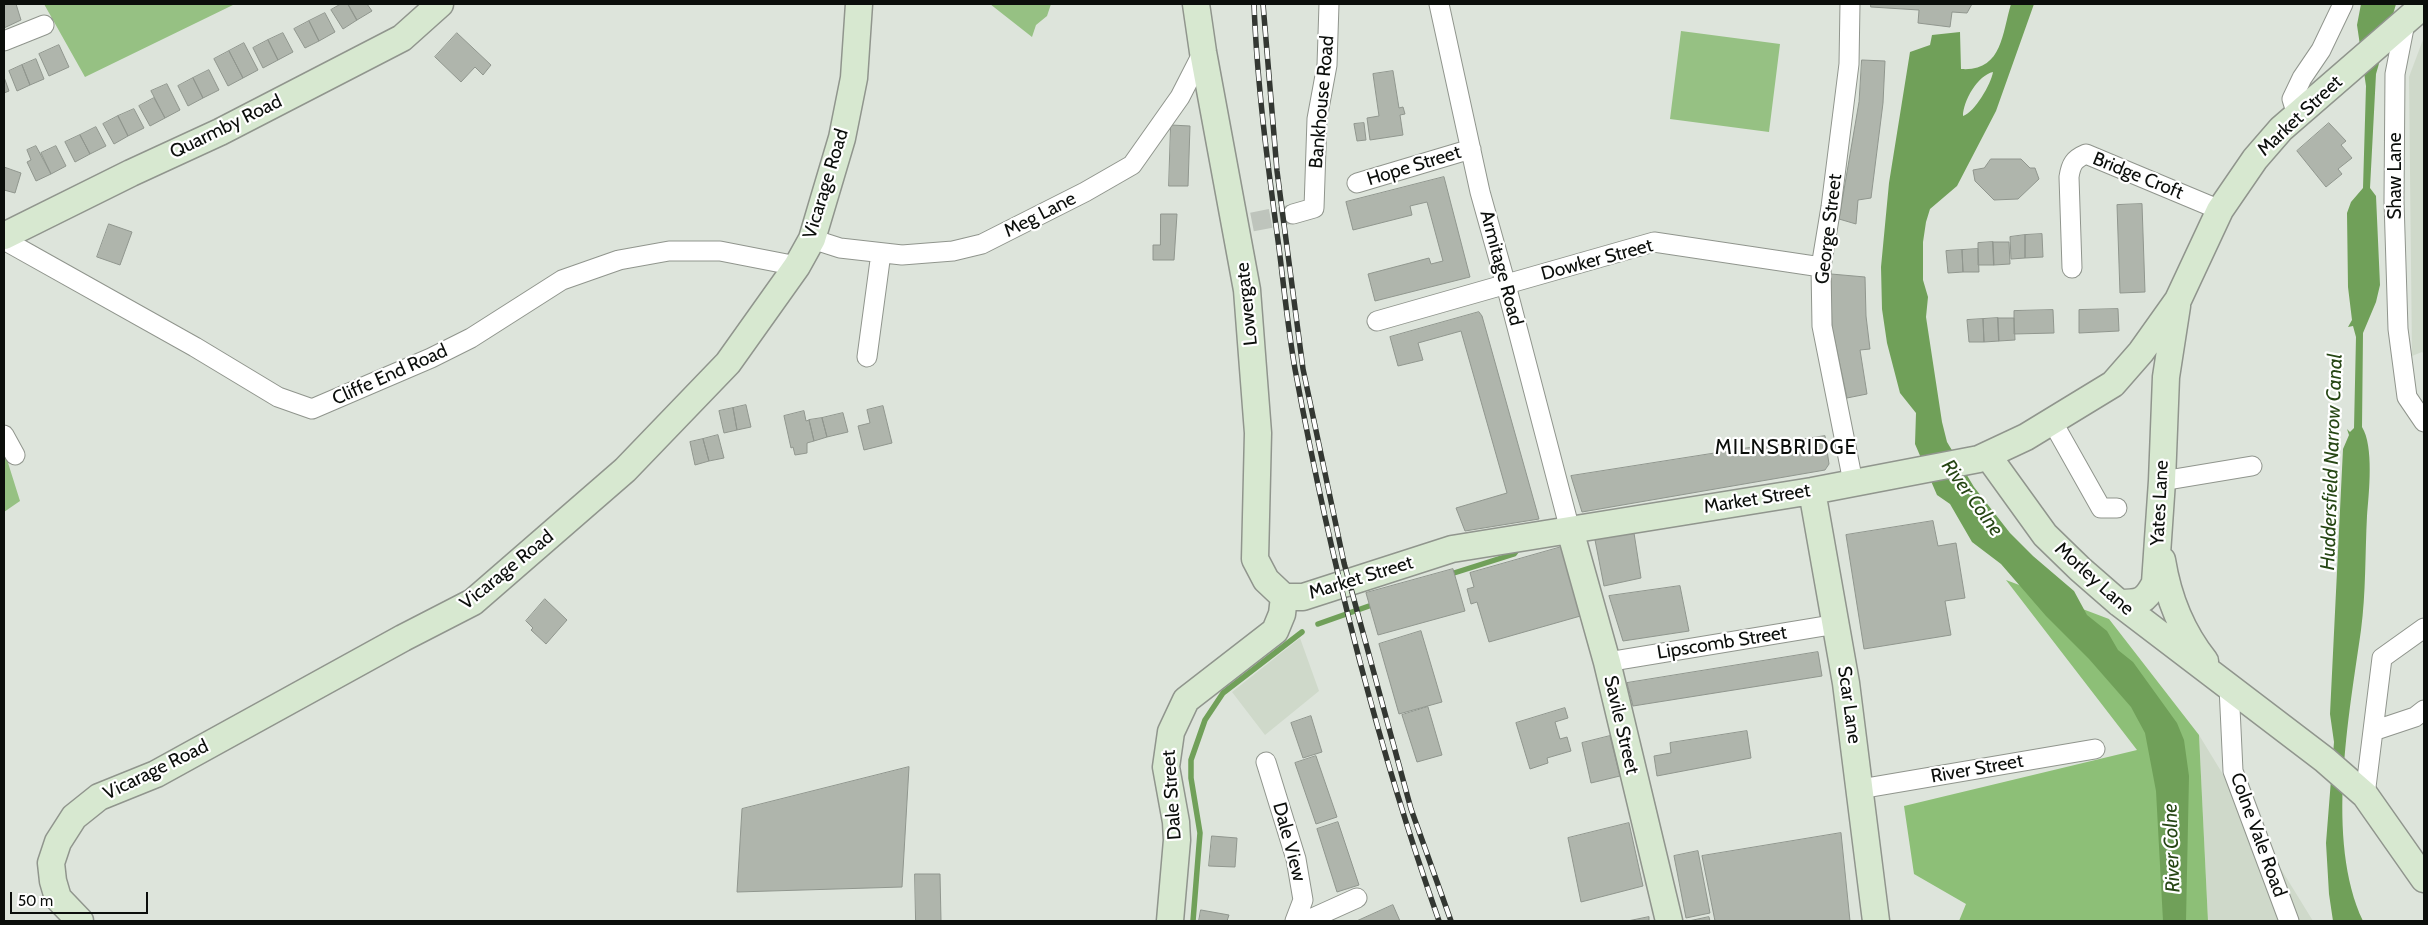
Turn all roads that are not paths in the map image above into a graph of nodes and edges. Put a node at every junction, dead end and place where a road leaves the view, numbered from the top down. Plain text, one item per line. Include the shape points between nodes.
1 (440, 4) edge
2 (859, 4) edge
3 (1196, 4) edge
4 (1329, 4) edge
5 (1439, 4) edge
6 (1850, 4) edge
7 (2343, 4) edge
8 (2424, 4) edge
9 (2405, 23) junction
10 (44, 25) dead end
11 (4, 41) edge
12 (1203, 52) junction
13 (2297, 115) junction
14 (1471, 150) junction
15 (1357, 183) dead end
16 (2220, 210) junction
17 (1293, 214) tunnel mouth
18 (4, 238) edge
19 (812, 239) junction
20 (881, 253) junction
21 (796, 266) junction
22 (1821, 268) junction
23 (2072, 268) dead end
24 (1506, 285) junction
25 (2178, 300) junction
26 (1377, 321) dead end
27 (867, 357) dead end
28 (2166, 377) junction
29 (2113, 384) junction
30 (2052, 421) junction
31 (2424, 422) edge
32 (4, 435) edge
33 (15, 454) dead end
34 (1984, 457) junction
35 (2252, 466) dead end
36 (1853, 482) junction
37 (2162, 482) junction
38 (1812, 491) junction
39 (2117, 508) dead end
40 (1570, 530) junction
41 (2159, 543) junction
42 (1284, 597) junction
43 (2119, 603) junction
44 (1837, 624) junction
45 (2424, 628) edge
46 (1607, 662) junction
47 (2225, 684) junction
48 (2424, 710) edge
49 (2372, 731) junction
50 (2095, 749) dead end
51 (1266, 762) dead end
52 (1860, 788) junction
53 (2360, 791) junction
54 (2422, 873) edge
55 (1357, 898) dead end
56 (80, 921) edge
57 (1170, 921) edge
58 (1295, 921) edge
59 (1306, 921) edge
60 (1669, 921) edge
61 (1876, 921) edge
62 (2289, 921) edge

1 - 18 street, Quarmby Road via 402,38
2 - 19 street, Vicarage Road via 854,78 838,154
3 - 12 street, Lowergate
4 - 17 street, Bankhouse Road via 1327,65 1317,119 1314,208
5 - 14 street, Armitage Road
6 - 22 street, George Street via 1849,64
7 - 13 street via 2292,99
8 - 9 street, Market Street
9 - 13 street, Market Street
9 - 31 street, Shaw Lane via 2395,74 2398,329 2407,397
10 - 11 street
12 - 20 street, Meg Lane via 1180,97 1132,165 982,244 953,251 902,255
12 - 42 street, Lowergate via 1244,223 1258,433 1255,560 1266,580
13 - 16 street, Market Street via 2255,158
14 - 15 street, Hope Street
14 - 24 street, Armitage Road
16 - 23 street, Bridge Croft via 2086,154 2071,165 2069,177
16 - 25 street, Market Street
18 - 21 street, Cliffe End Road via 278,397 312,409 471,338 562,280 619,260 669,251 720,250
19 - 20 street, Meg Lane via 840,248
19 - 21 street, Vicarage Road
20 - 27 street
21 - 56 street, Vicarage Road via 728,364 625,470 473,602 156,774 100,797 74,817 58,842 51,863 58,898
22 - 24 street, Dowker Street via 1654,242
22 - 36 street, George Street via 1822,326
24 - 26 street, Dowker Street
24 - 40 street, Armitage Road
25 - 28 street, Market Street
25 - 29 street, Market Street via 2141,352
28 - 29 street via 2149,375
28 - 37 street, Yates Lane
29 - 30 street, Market Street
30 - 34 street, Market Street
30 - 39 street via 2101,508
32 - 33 street
34 - 36 street, Market Street
34 - 43 street, Morley Lane via 2045,535
35 - 37 street
36 - 38 street, Market Street
37 - 41 street, Yates Lane
38 - 40 street, Market Street
38 - 44 street, Scar Lane
40 - 42 street, Market Street via 1452,549 1303,597
40 - 46 street, Savile Street
41 - 43 street, Yates Lane via 2155,583 2148,597 2136,603
41 - 47 street, Morley Lane via 2165,582 2176,614 2194,647
42 - 57 street, Dale Street via 1275,632 1186,700 1170,732 1166,767 1176,840
43 - 47 street, Morley Lane
44 - 46 street, Lipscomb Street
44 - 52 street, Scar Lane
45 - 49 street via 2382,658
46 - 60 street, Savile Street
47 - 53 street, Morley Lane via 2326,760
47 - 62 street, Colne Vale Road via 2233,771
48 - 49 street via 2415,717
49 - 53 street
50 - 52 street, River Street
51 - 58 street, Dale View via 1296,859 1303,900
52 - 61 street, Scar Lane
53 - 54 street, Morley Lane
55 - 59 street

